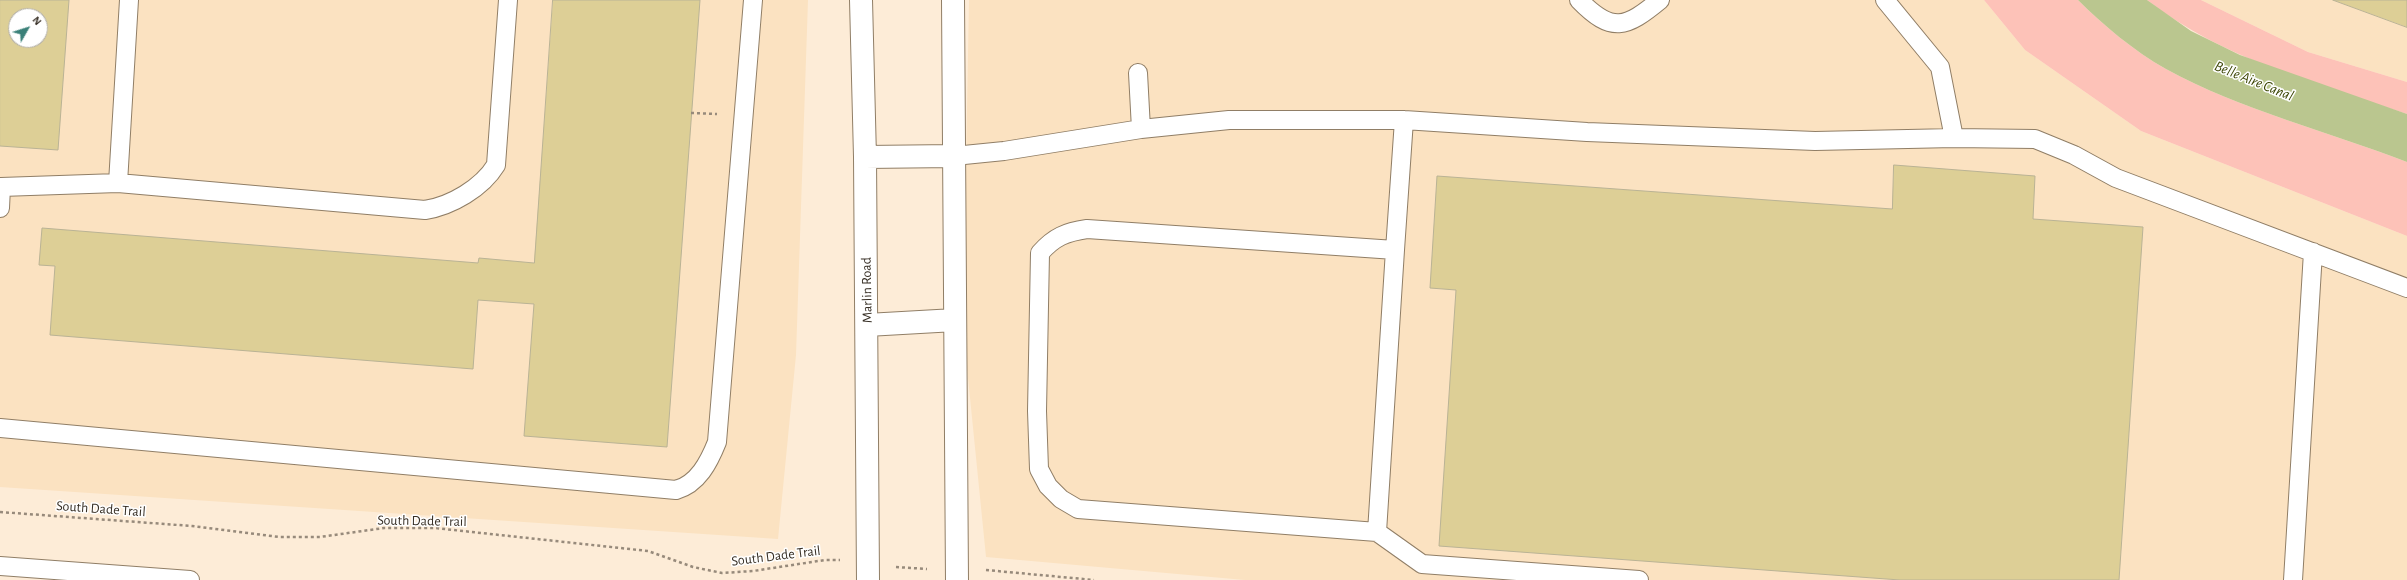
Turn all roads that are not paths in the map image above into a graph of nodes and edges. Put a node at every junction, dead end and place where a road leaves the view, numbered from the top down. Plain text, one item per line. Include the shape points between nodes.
1 (129, 0) edge
2 (508, 0) edge
3 (753, 0) edge
4 (861, 0) edge
5 (953, 0) edge
6 (1579, 0) edge
7 (1660, 0) edge
8 (1886, 0) edge
9 (1138, 73) dead end
10 (1404, 120) junction
11 (1141, 129) junction
12 (1954, 138) junction
13 (954, 156) junction
14 (865, 158) junction
15 (118, 183) junction
16 (0, 208) edge
17 (1395, 250) junction
18 (2313, 252) junction
19 (2407, 288) edge
20 (955, 320) junction
21 (867, 325) junction
22 (0, 428) edge
23 (1377, 532) junction
24 (0, 566) edge
25 (190, 580) edge
26 (868, 580) edge
27 (957, 580) edge
28 (1639, 580) edge
29 (2293, 580) edge

1 - 15 lane
2 - 15 lane via 496,165 482,182 449,203 425,210
3 - 22 lane via 717,442 702,472 684,488 676,490 538,478
4 - 14 street, Marlin Road
5 - 13 street
6 - 7 lane via 1596,16 1613,25 1628,22
8 - 12 lane via 1940,67
9 - 11 lane
10 - 11 lane via 1229,120
10 - 12 lane via 1587,132 1815,141
10 - 17 lane
11 - 13 lane via 1004,151
12 - 18 lane via 2035,139 2074,155 2116,178
13 - 14 street
13 - 20 street
14 - 21 street, Marlin Road
15 - 16 lane via 1,187
17 - 23 lane
17 - 23 lane via 1087,229 1060,235 1040,253 1036,411 1039,468 1048,486 1061,500 1078,509
18 - 19 lane
18 - 29 lane
20 - 21 street
20 - 27 street
21 - 26 street, Marlin Road
23 - 28 lane via 1422,564
24 - 25 lane

